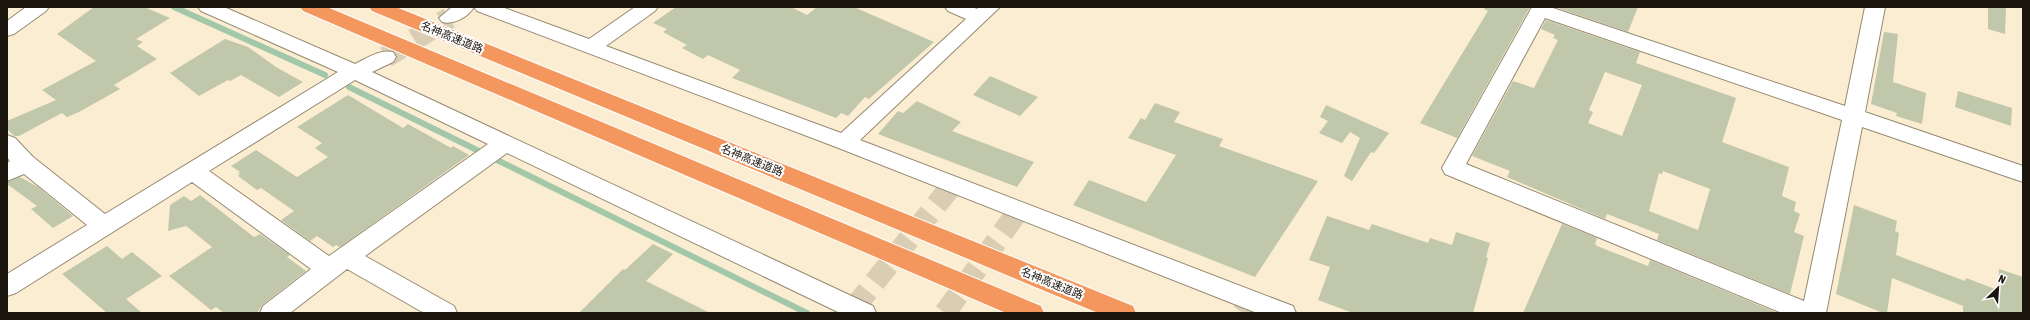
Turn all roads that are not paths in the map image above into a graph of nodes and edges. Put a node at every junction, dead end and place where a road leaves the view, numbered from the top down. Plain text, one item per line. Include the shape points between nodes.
1 (39, 7) edge
2 (208, 7) edge
3 (310, 7) edge
4 (379, 7) edge
5 (465, 7) edge
6 (484, 7) edge
7 (648, 7) edge
8 (955, 7) edge
9 (1875, 7) edge
10 (1541, 8) edge
11 (985, 12) edge
12 (449, 18) tunnel mouth
13 (7, 30) edge
14 (592, 46) junction
15 (386, 57) tunnel mouth
16 (355, 72) junction
17 (498, 86) junction
18 (1853, 116) junction
19 (844, 142) junction
20 (7, 143) edge
21 (494, 152) junction
22 (16, 168) edge
23 (193, 171) junction
24 (2023, 174) edge
25 (104, 226) junction
26 (338, 263) junction
27 (7, 286) edge
28 (849, 310) edge
29 (272, 313) edge
30 (445, 313) edge
31 (994, 313) edge
32 (1032, 313) edge
33 (1124, 313) edge
34 (1284, 313) edge
35 (1808, 313) edge
36 (1814, 313) edge

1 - 13 street
2 - 16 street
3 - 17 highway
4 - 33 highway, 名神高速道路
5 - 12 street
6 - 14 street
7 - 14 street
8 - 11 street
9 - 18 street
10 - 18 street
10 - 35 street via 1453,168
11 - 19 street
14 - 19 street
15 - 16 street
16 - 21 street
16 - 23 street
17 - 31 highway via 560,122
17 - 32 highway
18 - 24 street
18 - 36 street
19 - 34 street
20 - 22 street
21 - 26 street
21 - 28 street
22 - 25 street
23 - 25 street
23 - 26 street
25 - 27 street
26 - 29 street
26 - 30 street

